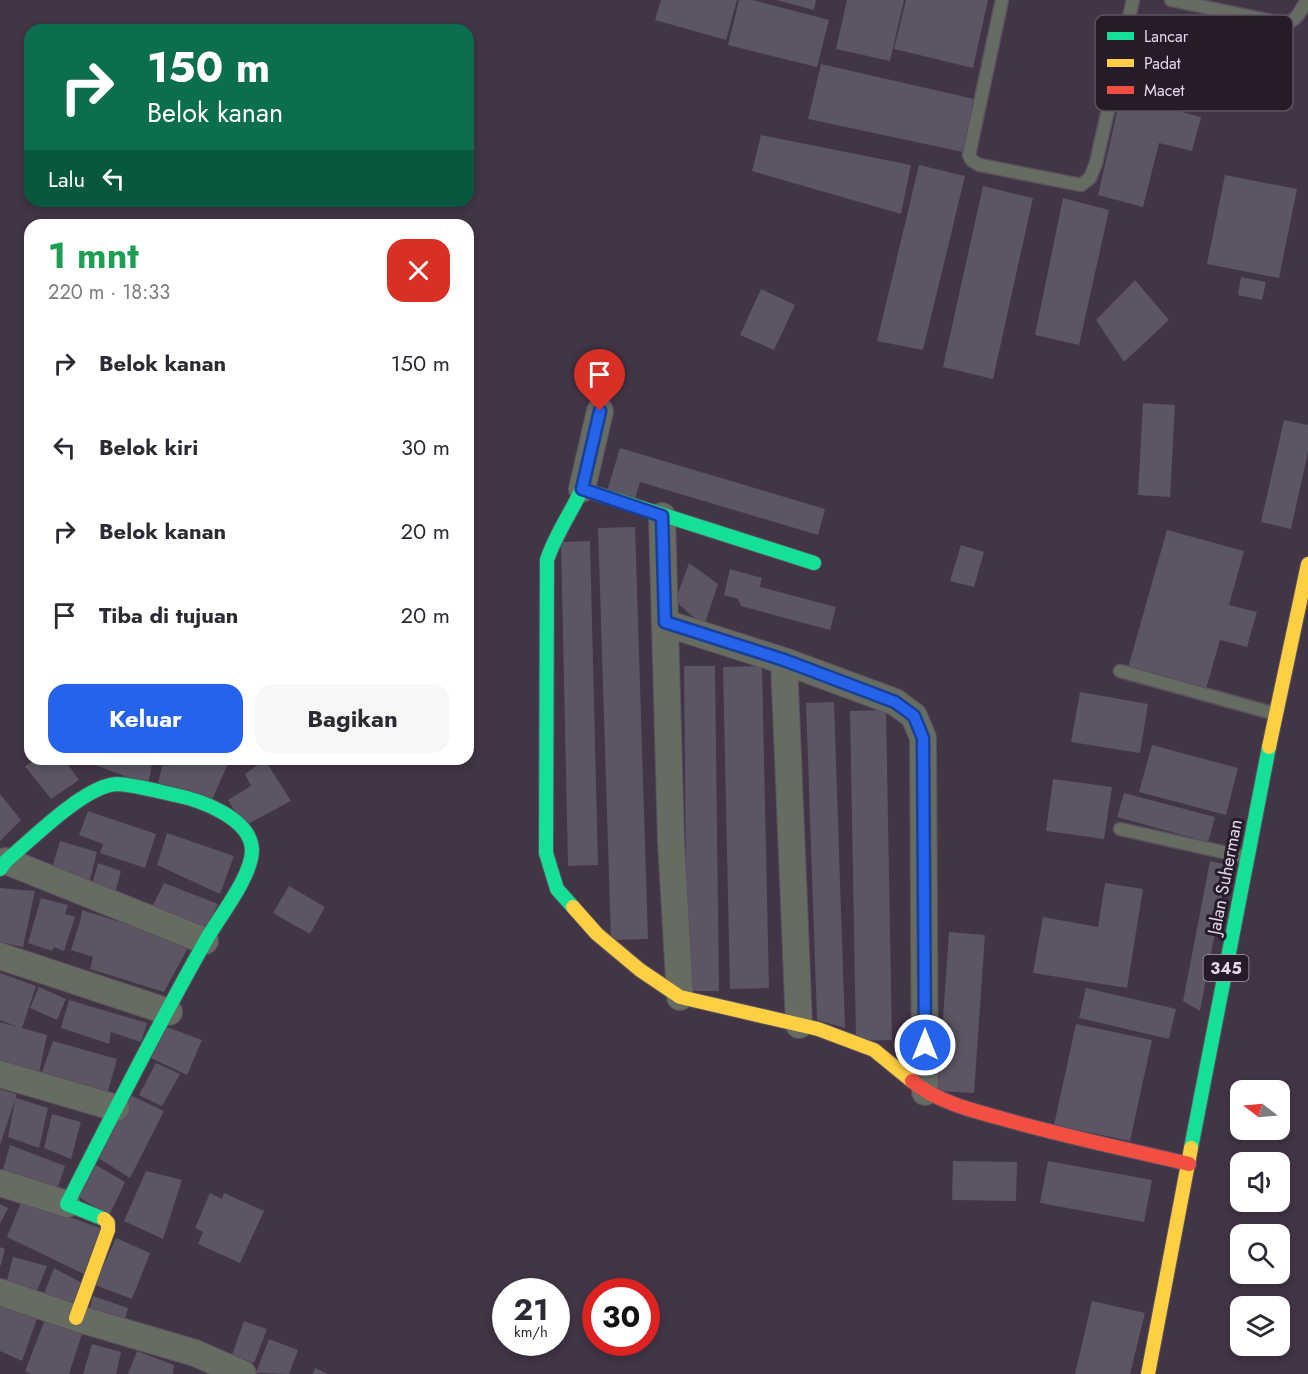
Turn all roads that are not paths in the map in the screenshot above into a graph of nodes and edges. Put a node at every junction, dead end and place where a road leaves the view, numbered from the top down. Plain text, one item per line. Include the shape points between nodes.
1 (1002, 0) edge
2 (1133, 0) edge
3 (1171, 0) edge
4 (1306, 0) edge
5 (1130, 15) edge
6 (1247, 15) edge
7 (1293, 20) edge
8 (1108, 111) edge
9 (600, 411) dead end
10 (582, 489) junction
11 (662, 516) junction
12 (814, 563) dead end
13 (1308, 564) edge
14 (665, 622) junction
15 (784, 660) junction
16 (1119, 671) dead end
17 (1277, 714) junction
18 (1120, 829) dead end
19 (1247, 857) junction
20 (3, 865) edge
21 (205, 941) junction
22 (0, 956) edge
23 (680, 997) junction
24 (169, 1012) junction
25 (799, 1025) junction
26 (0, 1074) edge
27 (925, 1092) junction
28 (116, 1108) junction
29 (1189, 1164) junction
30 (0, 1183) edge
31 (67, 1204) junction
32 (0, 1292) edge
33 (76, 1318) junction
34 (190, 1364) edge
35 (243, 1374) edge
36 (1148, 1374) edge

1 - 8 lane via 970,158 980,165 1081,185 1090,178 1096,163
2 - 5 lane
3 - 6 lane
4 - 7 lane
9 - 10 street
10 - 11 street
10 - 23 street via 547,560 546,854 557,889 597,934
11 - 12 street
11 - 14 street
13 - 17 street, Jalan Suherman / 345
14 - 15 street
14 - 23 street
15 - 25 street
15 - 27 street via 895,702 914,716 920,727
16 - 17 lane
17 - 19 street, Jalan Suherman / 345
18 - 19 lane
19 - 29 street, Jalan Suherman / 345
20 - 21 street
20 - 21 street via 75,803 98,789 117,784 196,799 227,814 244,830 252,848 248,871
21 - 24 street
22 - 24 street
23 - 25 street
24 - 28 street
25 - 27 street via 874,1050
26 - 28 street
27 - 29 street via 1037,1129
28 - 31 street
29 - 36 street, Jalan Suherman / 345
30 - 31 street
31 - 33 street via 103,1217 108,1223
32 - 33 street
33 - 34 street
34 - 35 street

